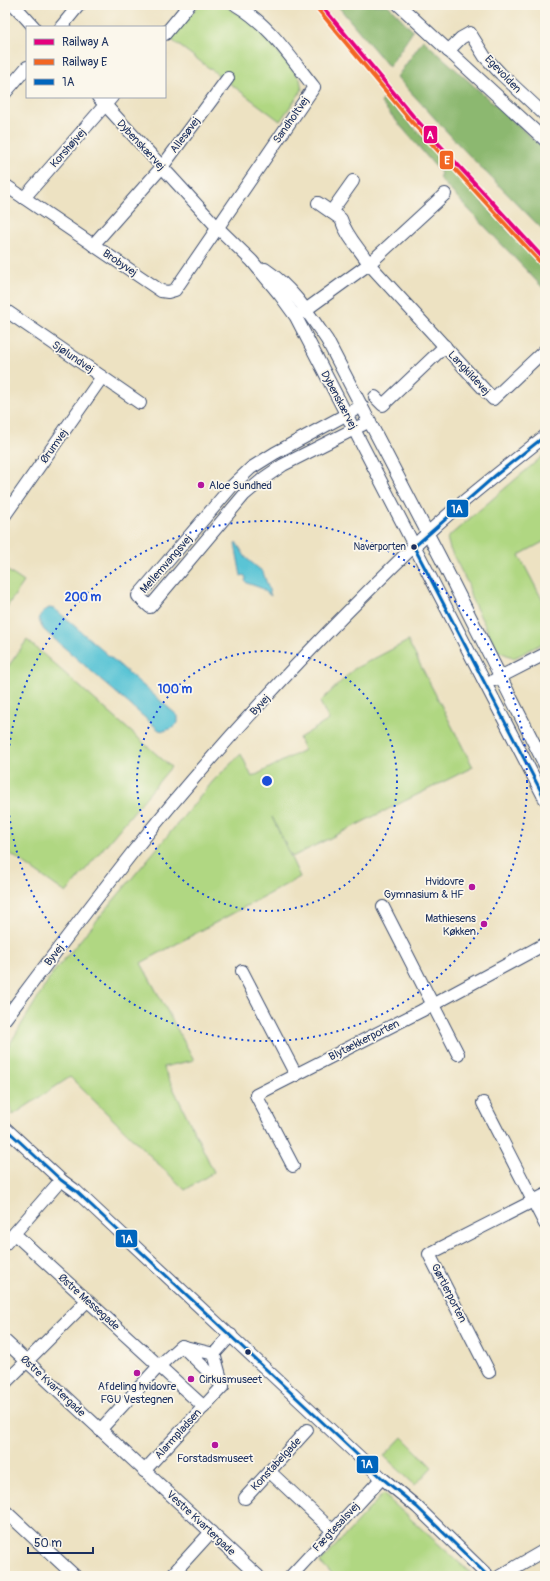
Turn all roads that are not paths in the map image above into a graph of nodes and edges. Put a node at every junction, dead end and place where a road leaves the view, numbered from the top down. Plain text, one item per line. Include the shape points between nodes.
1 (14, 5) edge
2 (79, 5) edge
3 (189, 5) edge
4 (236, 5) edge
5 (399, 5) edge
6 (33, 26) edge
7 (62, 26) edge
8 (166, 33) edge
9 (448, 51) junction
10 (26, 68) edge
11 (228, 78) dead end
12 (5, 93) edge
13 (105, 100) edge
14 (545, 116) edge
15 (545, 140) edge
16 (162, 167) junction
17 (353, 181) dead end
18 (5, 185) edge
19 (445, 194) dead end
20 (24, 198) junction
21 (318, 203) dead end
22 (331, 212) junction
23 (217, 227) junction
24 (93, 245) junction
25 (252, 261) junction
26 (369, 264) junction
27 (306, 309) junction
28 (5, 312) edge
29 (296, 317) junction
30 (445, 346) junction
31 (545, 350) edge
32 (102, 377) junction
33 (376, 397) dead end
34 (140, 403) dead end
35 (362, 406) junction
36 (347, 414) junction
37 (370, 421) junction
38 (354, 428) junction
39 (545, 436) edge
40 (5, 515) edge
41 (428, 534) junction
42 (414, 547) junction
43 (545, 654) edge
44 (501, 676) junction
45 (486, 684) junction
46 (545, 765) edge
47 (545, 799) edge
48 (383, 907) dead end
49 (545, 944) edge
50 (242, 972) dead end
51 (432, 1004) junction
52 (13, 1009) junction
53 (5, 1019) edge
54 (5, 1023) edge
55 (458, 1054) dead end
56 (296, 1075) junction
57 (482, 1104) dead end
58 (5, 1128) edge
59 (293, 1166) dead end
60 (61, 1180) junction
61 (545, 1195) edge
62 (533, 1201) junction
63 (545, 1224) edge
64 (19, 1238) dead end
65 (5, 1244) edge
66 (87, 1301) junction
67 (231, 1335) junction
68 (5, 1341) edge
69 (181, 1346) junction
70 (214, 1354) junction
71 (27, 1361) junction
72 (159, 1366) junction
73 (489, 1372) dead end
74 (5, 1383) edge
75 (223, 1386) junction
76 (204, 1407) junction
77 (100, 1430) junction
78 (307, 1430) dead end
79 (144, 1471) junction
80 (269, 1471) junction
81 (382, 1478) junction
82 (245, 1498) dead end
83 (5, 1511) edge
84 (332, 1531) junction
85 (211, 1532) junction
86 (544, 1546) edge
87 (75, 1576) edge
88 (171, 1576) edge
89 (258, 1576) edge
90 (291, 1576) edge
91 (488, 1576) edge
92 (500, 1576) edge

1 - 6 street
2 - 7 street
3 - 8 street
4 - 23 street, Sandholtvej via 270,30 314,87
5 - 9 street, Egevolden
9 - 14 street, Egevolden via 470,33 501,74
9 - 15 street, Egevolden
10 - 12 street
11 - 16 street, Allesøvej
13 - 16 street, Dybenskærvej
13 - 20 street, Korshøjvej
16 - 23 street, Dybenskærvej
16 - 24 street, Allesøvej
17 - 22 street
18 - 20 street, Brobyvej
19 - 26 street
20 - 24 street, Brobyvej
21 - 22 street, Langkildevej
22 - 26 street, Langkildevej via 341,219 344,230
23 - 24 street, Brobyvej via 175,290 168,292 161,291
23 - 25 street, Dybenskærvej
25 - 27 street, Dybenskærvej via 275,276
25 - 29 street, Dybenskærvej
26 - 27 street
26 - 30 street, Langkildevej
27 - 29 street
27 - 35 street, Dybenskærvej via 327,340
28 - 32 street, Sjølundvej
29 - 36 street, Dybenskærvej
30 - 31 street, Langkildevej via 493,399
30 - 33 street, Langkildevej via 383,405
32 - 34 street, Sjølundvej
32 - 40 street, Ørumvej
35 - 36 street, Mellemvangsvej
35 - 37 street, Dybenskærvej
36 - 38 street, Dybenskærvej
36 - 38 street, Mellemvangsvej via 251,468 232,486 138,596 150,607 244,495 283,465
37 - 38 street, Mellemvangsvej
37 - 41 street, Dybenskærvej
38 - 42 street, Dybenskærvej
39 - 41 street, Byvej
41 - 42 street, Byvej
41 - 44 street
42 - 45 street
42 - 52 street, Byvej via 296,667 198,774 132,853
43 - 44 street
44 - 45 street
44 - 46 street
45 - 47 street
48 - 51 street
49 - 51 street, Blytækkerporten
50 - 56 street
51 - 55 street
51 - 56 street, Blytækkerporten
52 - 53 street, Byvej
52 - 54 street, Byvej
56 - 59 street, Blytækkerporten via 256,1095
57 - 62 street
58 - 60 street
60 - 65 street
60 - 67 street
61 - 62 street, Gørtlerporten
62 - 63 street
62 - 73 street, Gørtlerporten via 429,1254
64 - 66 street, Østre Messegade
66 - 71 street
66 - 72 street, Østre Messegade
67 - 70 street
67 - 81 street
68 - 71 street, Østre Kvartergade
69 - 70 street
69 - 72 street
69 - 75 street
70 - 75 street
71 - 74 street
71 - 77 street, Østre Kvartergade
72 - 76 street, Alarmpladsen
72 - 77 street
75 - 76 street
76 - 79 street, Alarmpladsen
77 - 79 street
78 - 80 street, Konstabelgade
79 - 85 street, Vestre Kvartergade
80 - 82 street, Konstabelgade
80 - 84 street
81 - 84 street, Fægtesalsvej
81 - 91 street
83 - 87 street
84 - 90 street, Fægtesalsvej
85 - 88 street
85 - 89 street, Vestre Kvartergade
86 - 92 street

